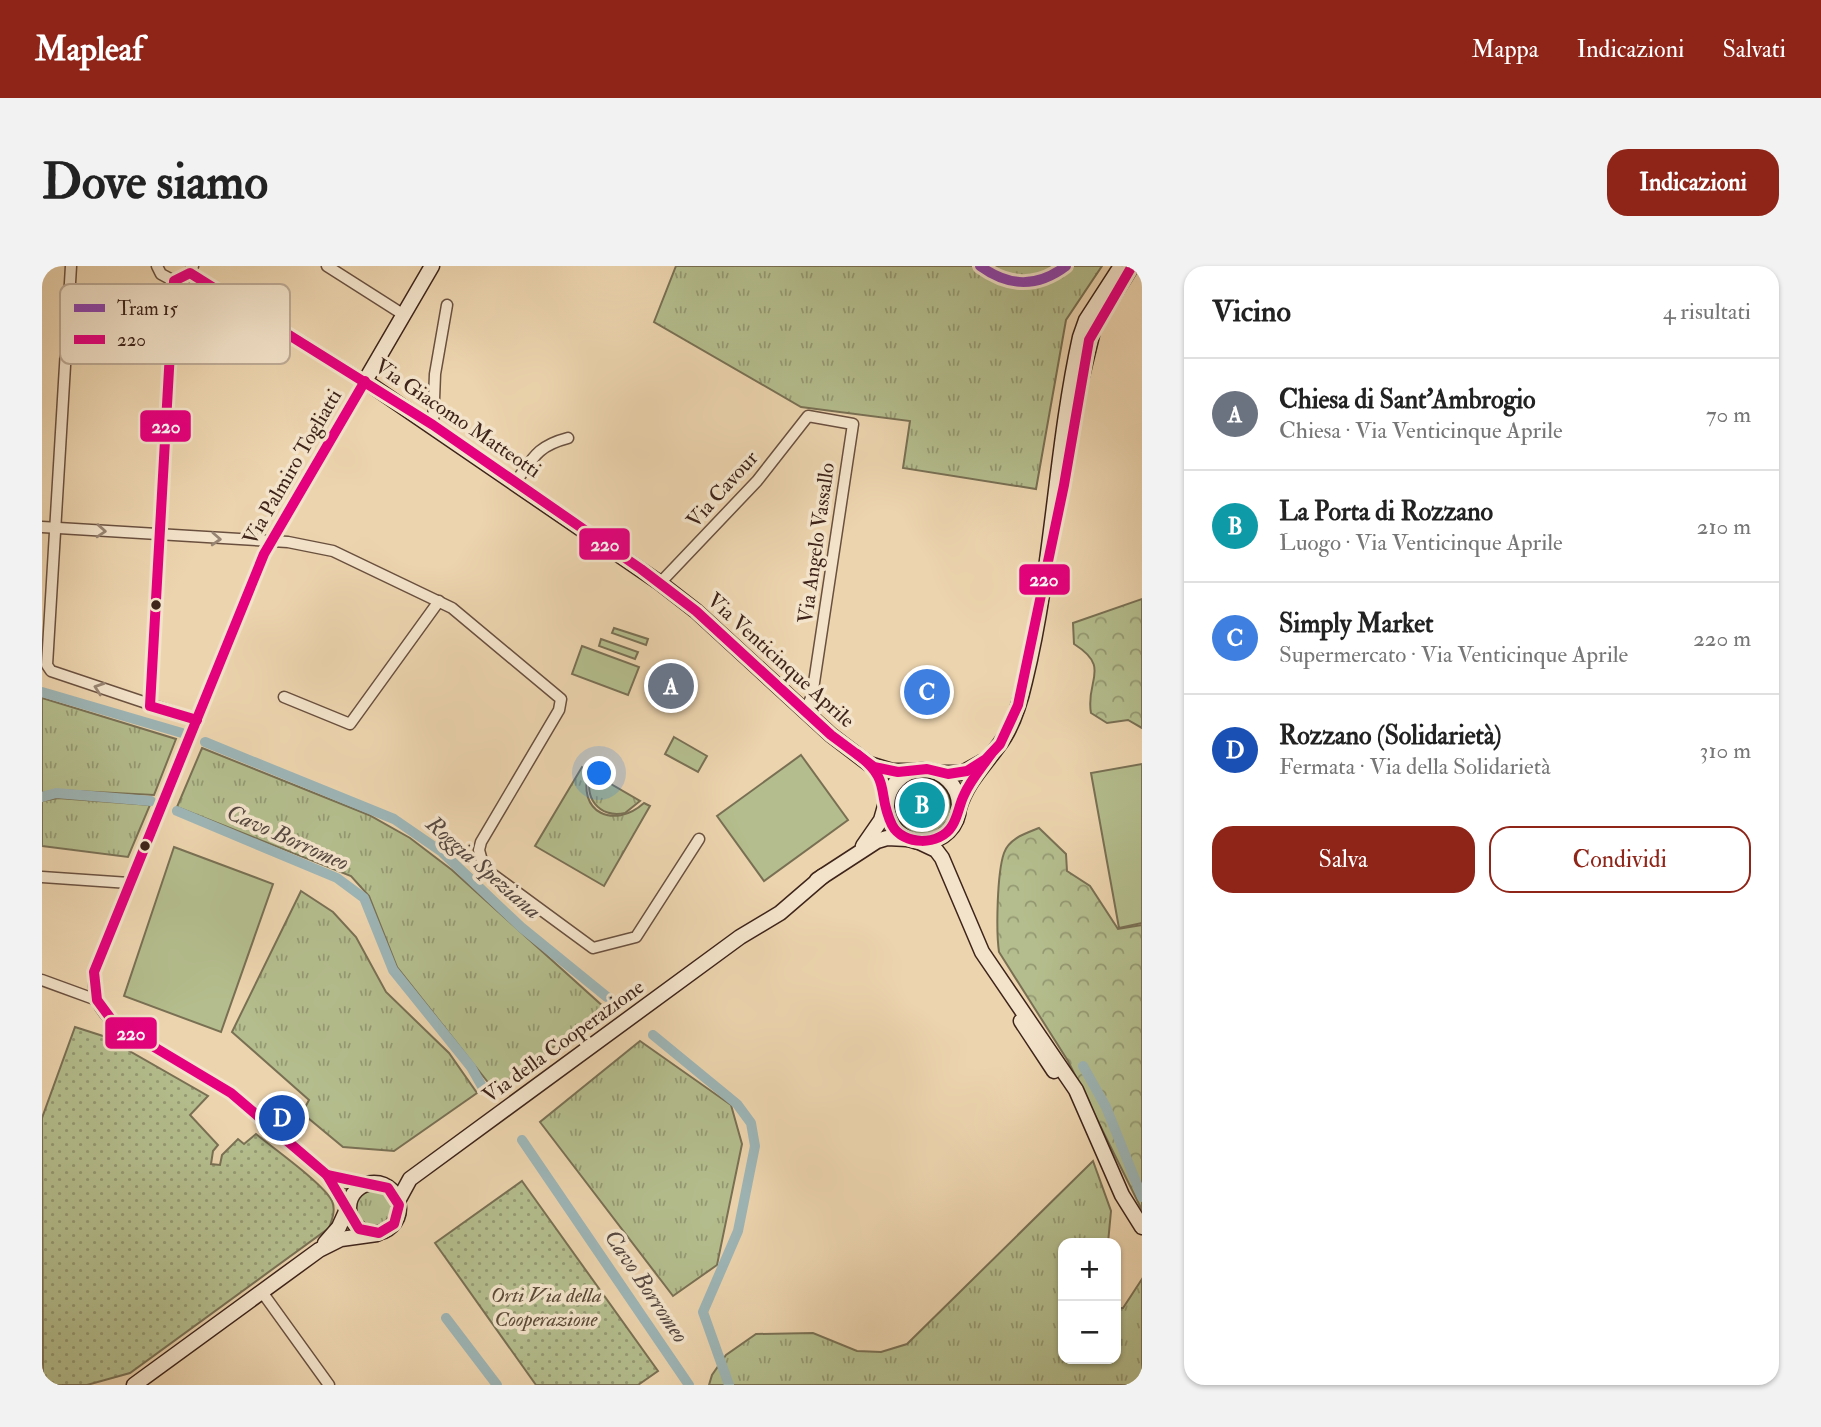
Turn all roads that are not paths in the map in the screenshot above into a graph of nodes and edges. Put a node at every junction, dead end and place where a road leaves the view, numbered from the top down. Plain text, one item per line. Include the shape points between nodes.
1 (71, 266) edge
2 (157, 266) edge
3 (327, 266) edge
4 (432, 266) edge
5 (1121, 266) edge
6 (1132, 266) edge
7 (192, 270) edge
8 (174, 281) junction
9 (70, 284) edge
10 (174, 284) edge
11 (214, 284) edge
12 (447, 305) dead end
13 (404, 315) junction
14 (290, 333) edge
15 (65, 364) edge
16 (169, 364) edge
17 (365, 382) junction
18 (808, 416) joint
19 (433, 425) junction
20 (568, 438) dead end
21 (515, 482) junction
22 (42, 527) edge
23 (54, 528) junction
24 (160, 535) junction
25 (1051, 538) junction
26 (272, 541) junction
27 (660, 583) junction
28 (439, 601) junction
29 (284, 698) dead end
30 (150, 706) junction
31 (805, 711) junction
32 (197, 720) junction
33 (986, 760) junction
34 (874, 767) junction
35 (912, 771) junction
36 (938, 772) junction
37 (887, 801) junction
38 (959, 807) junction
39 (950, 829) junction
40 (699, 839) dead end
41 (914, 841) junction
42 (860, 850) junction
43 (946, 865) junction
44 (42, 877) edge
45 (130, 883) junction
46 (42, 980) edge
47 (96, 1004) junction
48 (327, 1175) junction
49 (410, 1179) junction
50 (376, 1183) junction
51 (398, 1201) junction
52 (349, 1211) junction
53 (1142, 1227) edge
54 (377, 1234) junction
55 (319, 1250) junction
56 (262, 1292) junction
57 (136, 1384) edge
58 (329, 1385) edge

1 - 9 street
2 - 8 street
3 - 13 street
4 - 13 street, Via Palmiro Togliatti
5 - 25 street via 1080,337 1054,488
6 - 25 street via 1089,340
7 - 8 street
7 - 11 street, Via Giacomo Matteotti
8 - 10 street
12 - 19 street via 435,374
13 - 17 street, Via Palmiro Togliatti
14 - 17 street, Via Giacomo Matteotti
15 - 23 street
16 - 24 street
17 - 19 street, Via Giacomo Matteotti
17 - 26 street, Via Palmiro Togliatti
18 - 27 street, Via Cavour via 757,481
18 - 31 street, Via Angelo Vassallo via 853,424 812,696
19 - 21 street, Via Giacomo Matteotti
20 - 21 street via 538,450
21 - 27 street, Via Giacomo Matteotti
22 - 23 street
23 -> 24 street
30 -> 23 street via 48,669
24 -> 26 street
24 - 30 street
25 - 33 street via 1022,693 1006,735
26 - 28 street via 333,551
26 - 32 street, Via Palmiro Togliatti
27 - 31 street, Via Venticinque Aprile
28 - 29 street via 350,724
28 - 40 street via 561,699 559,710 481,842 484,868 588,945 601,948 640,932
30 - 32 street
31 - 34 street, Via Venticinque Aprile
32 - 45 street, Via Palmiro Togliatti
33 - 36 street via 962,773
33 - 38 street
34 - 35 street
34 - 37 street, Via Venticinque Aprile
35 - 36 street
35 - 37 street via 893,784
36 - 38 street via 956,790
37 - 41 street via 892,824
37 - 42 street, Via della Cooperazione via 881,820
38 - 39 street
39 - 41 street via 933,841
39 - 43 street
41 - 42 street, Via della Cooperazione via 886,838
41 - 43 street via 938,852
42 - 49 street, Via della Cooperazione via 774,906 740,937
43 - 53 street via 982,952 1028,1037 1093,1126 1122,1195
44 - 45 street
45 - 47 street, Via Palmiro Togliatti via 94,972
46 - 47 street
47 - 48 street via 125,1031 236,1097
48 - 50 street via 345,1183
48 - 52 street
49 - 50 street, Via della Cooperazione
49 - 51 street, Via della Cooperazione
50 - 51 street via 391,1189
50 - 52 street via 358,1189
51 - 54 street via 396,1222
52 - 54 street via 360,1230
52 - 55 street
54 - 55 street via 341,1239
55 - 56 street
56 - 57 street
56 - 58 street

